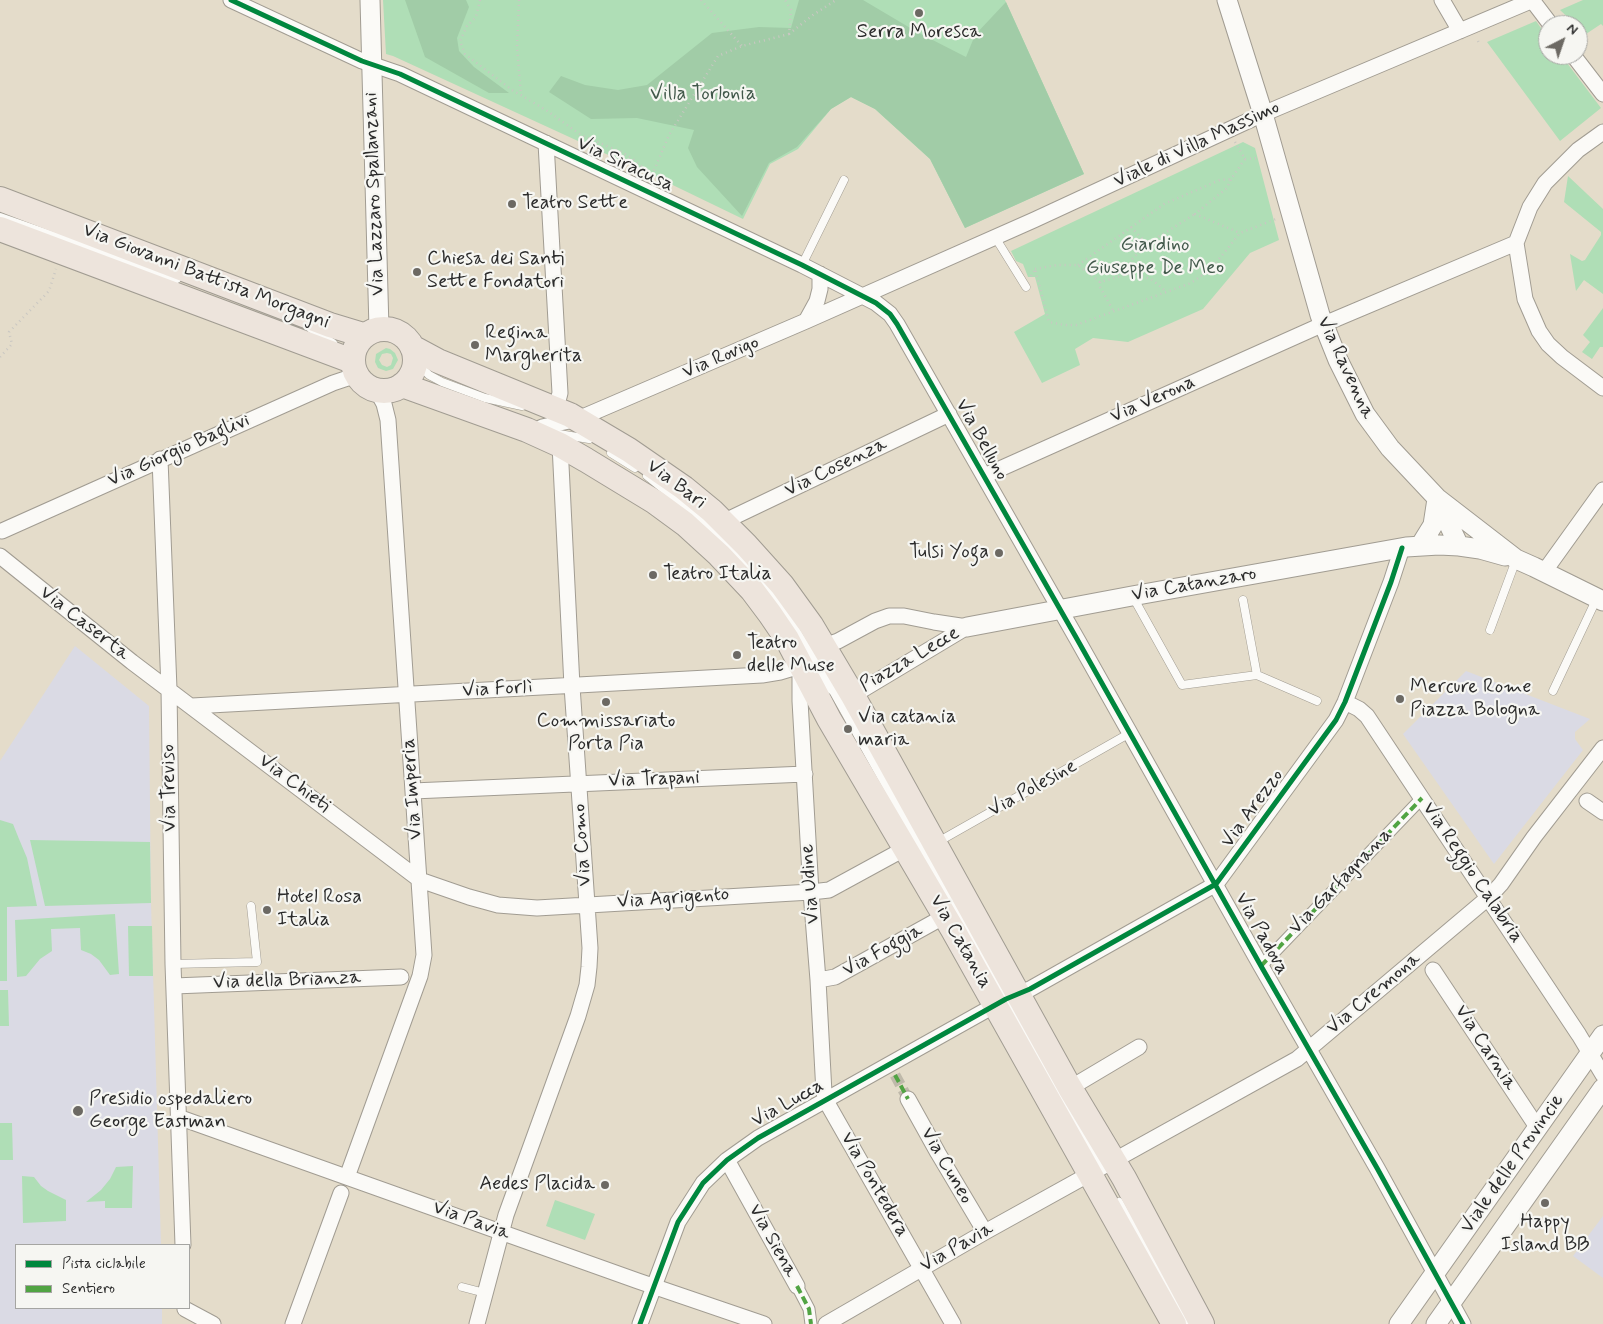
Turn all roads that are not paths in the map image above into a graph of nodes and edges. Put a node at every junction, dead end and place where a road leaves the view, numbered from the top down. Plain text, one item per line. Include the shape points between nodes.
1 (231, 0) edge
2 (370, 0) edge
3 (1227, 0) edge
4 (1442, 0) edge
5 (1533, 0) edge
6 (1544, 15) edge
7 (1460, 31) junction
8 (371, 65) junction
9 (1581, 65) edge
10 (1603, 94) edge
11 (1262, 114) junction
12 (1603, 132) edge
13 (546, 144) junction
14 (844, 180) dead end
15 (0, 199) edge
16 (0, 217) edge
17 (0, 229) edge
18 (995, 237) junction
19 (1516, 243) junction
20 (802, 265) junction
21 (820, 274) junction
22 (182, 281) dead end
23 (1026, 287) road end
24 (864, 296) junction
25 (806, 322) junction
26 (1323, 324) junction
27 (302, 326) dead end
28 (312, 329) junction
29 (371, 332) junction
30 (413, 350) junction
31 (355, 368) junction
32 (402, 385) junction
33 (1603, 388) edge
34 (377, 390) junction
35 (949, 414) junction
36 (561, 426) junction
37 (160, 459) junction
38 (984, 476) junction
39 (1603, 490) edge
40 (1437, 498) junction
41 (723, 522) junction
42 (1, 527) edge
43 (1459, 546) junction
44 (1411, 547) junction
45 (0, 557) edge
46 (1516, 559) junction
47 (1544, 572) junction
48 (1132, 596) junction
49 (1243, 600) dead end
50 (1600, 600) edge
51 (1060, 609) junction
52 (794, 627) junction
53 (967, 627) junction
54 (1490, 630) dead end
55 (824, 646) junction
56 (800, 666) junction
57 (1257, 675) junction
58 (830, 685) junction
59 (572, 686) junction
60 (169, 689) junction
61 (1553, 691) dead end
62 (407, 694) junction
63 (852, 694) junction
64 (1317, 700) dead end
65 (1345, 702) junction
66 (192, 706) junction
67 (1130, 733) junction
68 (1603, 748) edge
69 (805, 774) junction
70 (579, 784) junction
71 (413, 791) junction
72 (1422, 798) junction
73 (1587, 801) dead end
74 (1603, 812) edge
75 (934, 844) junction
76 (906, 848) junction
77 (420, 880) junction
78 (1216, 884) junction
79 (811, 892) junction
80 (1489, 897) junction
81 (587, 905) junction
82 (251, 906) dead end
83 (945, 916) junction
84 (173, 964) junction
85 (1261, 966) junction
86 (1433, 970) dead end
87 (401, 977) dead end
88 (818, 980) junction
89 (174, 986) junction
90 (1006, 999) junction
91 (1603, 1035) edge
92 (1140, 1046) dead end
93 (1309, 1049) junction
94 (1590, 1053) junction
95 (1603, 1075) edge
96 (1070, 1088) junction
97 (1603, 1088) edge
98 (908, 1099) tunnel mouth
99 (826, 1101) junction
100 (178, 1117) junction
101 (1537, 1127) junction
102 (727, 1160) junction
103 (1101, 1169) junction
104 (347, 1177) junction
105 (341, 1193) dead end
106 (1114, 1193) dead end
107 (501, 1232) junction
108 (985, 1232) junction
109 (183, 1244) edge
110 (922, 1269) junction
111 (1435, 1274) junction
112 (797, 1286) joint
113 (462, 1287) dead end
114 (654, 1287) junction
115 (485, 1293) junction
116 (1451, 1302) junction
117 (186, 1314) edge
118 (1174, 1323) edge
119 (213, 1324) edge
120 (293, 1324) edge
121 (477, 1324) edge
122 (640, 1324) edge
123 (764, 1324) edge
124 (811, 1324) edge
125 (826, 1324) edge
126 (954, 1324) edge
127 (1202, 1324) edge
128 (1399, 1324) edge
129 (1436, 1324) edge
130 (1463, 1324) edge

1 - 8 street, Via Siracusa
2 - 8 street, Via Lazzaro Spallanzani
3 - 11 street, Via Ravenna
4 - 7 street
5 - 6 street
5 - 7 street, Viale di Villa Massimo
7 - 11 street, Viale di Villa Massimo
8 - 13 street, Via Siracusa via 400,74
8 - 29 street, Via Lazzaro Spallanzani
9 - 10 street
11 - 18 street, Viale di Villa Massimo
11 - 26 street, Via Ravenna
12 - 19 street via 1578,150 1545,183 1530,207
13 - 20 street, Via Siracusa
13 - 36 street, Via Como
14 - 20 lane
15 - 29 main road, Via Giovanni Battista Morgagni via 330,325
16 - 22 lane, Via Giovanni Battista Morgagni
17 - 31 main road, Via Giovanni Battista Morgagni
18 - 23 lane
18 - 24 street, Viale di Villa Massimo
19 - 26 street, Via Verona
19 - 33 street via 1525,299 1539,331 1562,357
20 - 21 street, Via Siracusa
21 - 24 street, Via Siracusa
21 - 25 street via 817,301
24 - 25 street, Via Rovigo
24 - 35 street, Via Belluno via 884,308 895,321
25 - 36 street, Via Rovigo
26 - 38 street, Via Verona
26 - 40 street, Via Ravenna via 1353,392 1371,423
27 - 28 lane, Via Giovanni Battista Morgagni
28 - 29 lane, Via Giovanni Battista Morgagni via 344,335
28 - 31 lane, Via Giovanni Battista Morgagni via 344,352
29 - 30 main road via 396,332 405,337
29 - 31 main road via 356,346
30 - 32 main road via 415,362 412,372
30 - 36 main road, Via Bari
31 - 34 main road via 367,385
31 - 37 street, Via Giorgio Baglivi via 333,383
32 - 34 main road via 389,391
32 - 36 main road, Via Bari
34 - 62 street, Via Imperia via 388,420
35 - 38 street, Via Belluno
35 - 41 street, Via Cosenza
36 - 41 main road, Via Bari via 663,473
36 - 52 lane, Via Bari via 647,476 692,512 755,576
36 - 56 main road, Via Bari via 685,524 743,580 781,631
36 - 59 street, Via Como
37 - 42 street, Via Giorgio Baglivi
37 - 60 street, Via Treviso
38 - 51 street, Via Belluno
39 - 47 street
40 - 43 street
40 - 44 street via 1433,525
40 - 46 street, Via Ravenna
41 - 55 main road, Via Bari via 782,586
42 - 45 street via 3,544
43 - 44 street, Via Catanzaro
43 - 46 street, Via Catanzaro
44 - 48 street, Via Catanzaro
44 - 65 street, Via Arezzo via 1391,582
45 - 60 street, Via Caserta
46 - 47 street, Via Ravenna
46 - 54 lane
47 - 50 street, Via Ravenna
48 - 51 street, Via Catanzaro
48 - 57 lane via 1182,685
49 - 57 lane
50 - 61 lane
51 - 53 street, Via Catanzaro
51 - 67 street, Via Padova
52 - 55 lane via 812,642
52 - 58 lane, Via Bari
53 - 55 street, Piazza Lecce via 889,616
53 - 63 street, Piazza Lecce
55 - 63 main road, Via Bari
56 - 58 street, Via Bari
56 - 59 street, Via Forlì via 770,674
56 - 69 street, Via Udine
56 - 76 main road, Via Catania
57 - 64 lane
58 - 63 street, Via Bari
58 - 90 lane, Via Catania
59 - 62 street, Via Forlì
59 - 70 street, Via Como
60 - 66 street, Via Chieti
60 - 84 street, Via Treviso
62 - 66 street, Via Forlì
62 - 71 street, Via Imperia
63 - 75 main road, Via Catania
65 - 72 street, Via Reggio Calabria via 1368,716
65 - 78 street, Via Arezzo via 1329,730
66 - 77 street, Via Chieti
67 - 75 lane, Via Polesine
67 - 78 street, Via Padova
68 - 80 street, Via Cremona
69 - 70 street, Via Trapani
69 - 79 street, Via Udine
70 - 71 street, Via Trapani
70 - 81 street, Via Como
71 - 77 street, Via Imperia
72 - 80 street, Via Reggio Calabria
72 - 85 street, Via Garfagnana
73 - 74 street
75 - 90 main road, Via Catania
76 - 79 street, Via Agrigento via 829,890
76 - 83 main road, Via Catania
77 - 81 street, Via Agrigento via 498,905 537,908
77 - 104 street, Via Imperia via 423,966
78 - 85 street, Via Padova
78 - 90 street, Via Arezzo via 1030,989
79 - 81 street, Via Agrigento
79 - 88 street, Via Udine
80 - 93 street, Via Cremona
80 - 94 street, Via Reggio Calabria
81 - 107 street, Via Como via 590,958 587,985
82 - 84 lane via 257,962
83 - 88 street, Via Foggia via 835,977
83 - 90 main road, Via Catania
84 - 89 street, Via Treviso
85 - 93 street, Via Padova
86 - 101 street, Via Carnia
87 - 89 street, Via della Brianza
88 - 99 street, Via Udine
89 - 100 street, Via Treviso
90 - 96 main road, Via Catania
90 - 99 street, Via Lucca
90 - 103 main road, Via Catania
91 - 94 street, Viale delle Provincie
92 - 96 street
93 - 103 street, Via Cremona via 1297,1059
93 - 111 street, Via Padova
94 - 95 street
94 - 101 street, Viale delle Provincie
96 - 103 main road, Via Catania
97 - 116 street, Viale delle Provincie
98 - 108 street, Via Cuneo
99 - 102 street, Via Lucca via 758,1138
99 - 110 street, Via Pontedera
100 - 104 street, Via Pavia
100 - 109 street, Via Treviso
101 - 111 street, Viale delle Provincie
102 - 112 street, Via Siena
102 - 114 street, Via Lucca via 703,1183 682,1214
103 - 108 street, Via Pavia
103 - 118 main road, Via Catania
103 - 127 main road, Via Catania
104 - 107 street, Via Pavia
105 - 120 street
106 - 118 lane, Via Catania
107 - 114 street, Via Pavia
107 - 115 street, Via Como
108 - 110 street, Via Pavia
110 - 125 street, Via Pavia
110 - 126 street, Via Pontedera
111 - 116 street
111 - 128 street, Viale delle Provincie
112 - 124 street, Via Siena via 809,1309
113 - 115 lane
114 - 122 street, Via Lucca
114 - 123 street, Via Pavia
115 - 121 street, Via Como
116 - 129 street, Viale delle Provincie
116 - 130 street
117 - 119 street

